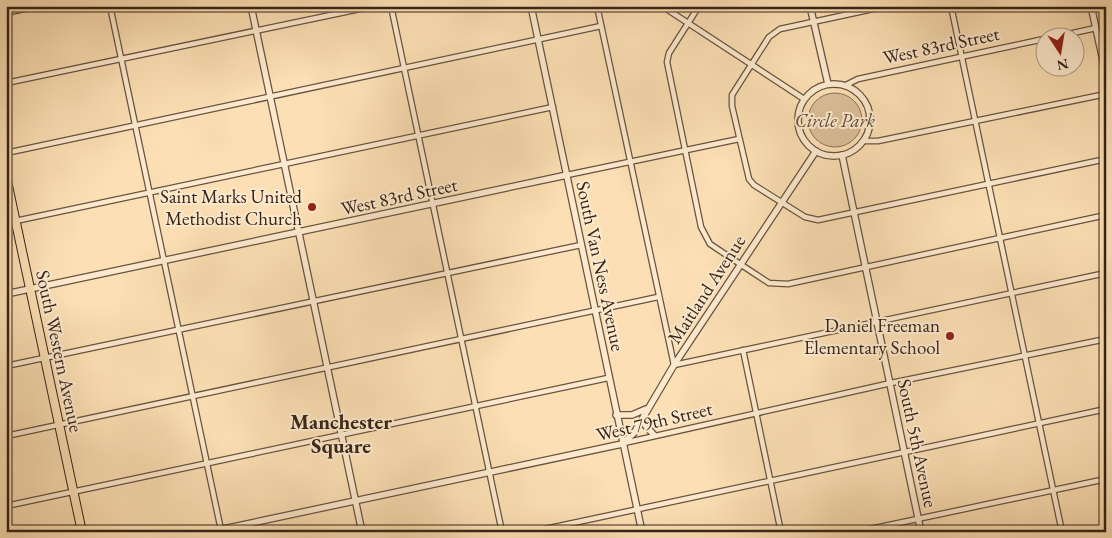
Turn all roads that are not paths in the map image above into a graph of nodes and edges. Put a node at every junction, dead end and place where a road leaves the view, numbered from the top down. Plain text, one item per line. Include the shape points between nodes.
1 (31, 6) edge
2 (110, 6) edge
3 (250, 6) edge
4 (374, 6) edge
5 (392, 6) edge
6 (532, 6) edge
7 (597, 6) edge
8 (662, 6) edge
9 (699, 6) edge
10 (810, 6) edge
11 (887, 6) edge
12 (951, 6) edge
13 (1091, 6) edge
14 (6, 11) edge
15 (813, 22) junction
16 (688, 23) junction
17 (601, 26) junction
18 (1096, 28) junction
19 (256, 31) junction
20 (1084, 31) edge
21 (539, 40) junction
22 (1034, 41) edge
23 (962, 56) junction
24 (122, 58) junction
25 (1104, 60) edge
26 (751, 64) junction
27 (404, 68) junction
28 (1106, 74) edge
29 (6, 83) edge
30 (828, 84) junction
31 (846, 85) junction
32 (1106, 94) edge
33 (270, 97) junction
34 (804, 99) junction
35 (553, 106) junction
36 (975, 122) junction
37 (136, 126) junction
38 (418, 135) junction
39 (739, 139) junction
40 (864, 141) junction
41 (684, 151) junction
42 (816, 151) junction
43 (6, 153) edge
44 (842, 155) junction
45 (1106, 158) edge
46 (630, 163) junction
47 (284, 164) junction
48 (567, 175) junction
49 (6, 176) edge
50 (988, 184) junction
51 (150, 193) junction
52 (781, 202) junction
53 (433, 204) junction
54 (854, 213) junction
55 (1106, 215) edge
56 (16, 221) junction
57 (6, 223) edge
58 (298, 233) junction
59 (1000, 238) junction
60 (581, 245) junction
61 (164, 261) junction
62 (740, 264) junction
63 (866, 267) junction
64 (448, 272) junction
65 (1106, 273) edge
66 (30, 289) junction
67 (1011, 293) junction
68 (6, 294) edge
69 (658, 298) junction
70 (312, 300) junction
71 (594, 311) junction
72 (877, 322) junction
73 (178, 328) junction
74 (1106, 339) edge
75 (462, 340) junction
76 (742, 350) junction
77 (1025, 356) junction
78 (45, 357) junction
79 (674, 364) junction
80 (6, 366) edge
81 (327, 367) junction
82 (608, 378) junction
83 (891, 384) junction
84 (193, 396) junction
85 (475, 406) junction
86 (1106, 409) edge
87 (646, 410) junction
88 (756, 413) junction
89 (616, 415) junction
90 (1039, 424) junction
91 (59, 425) junction
92 (341, 434) junction
93 (654, 435) junction
94 (6, 436) edge
95 (622, 444) junction
96 (904, 452) junction
97 (207, 462) junction
98 (489, 472) junction
99 (1106, 479) edge
100 (770, 481) junction
101 (1054, 490) junction
102 (73, 491) junction
103 (355, 501) junction
104 (6, 506) edge
105 (637, 509) junction
106 (919, 518) junction
107 (221, 530) edge
108 (82, 532) edge
109 (209, 532) edge
110 (362, 532) edge
111 (502, 532) edge
112 (532, 532) edge
113 (642, 532) edge
114 (781, 532) edge
115 (856, 532) edge
116 (921, 532) edge
117 (1062, 532) edge

1 - 14 main road
2 - 24 street
3 - 19 street
4 - 19 street
5 - 27 street
6 - 21 street, South Van Ness Avenue
7 - 17 street
8 - 16 street
9 - 16 street
10 - 15 street
11 - 15 street
12 - 23 street
13 - 18 street
15 - 26 street via 774,32
15 - 30 street
16 - 26 street
16 - 41 street via 669,53 667,62
17 - 21 street
17 - 46 street
18 - 20 street
18 - 25 street
19 - 24 street
19 - 33 street
21 - 27 street
21 - 35 street, South Van Ness Avenue
22 - 23 street, West 83rd Street
23 - 31 street, West 83rd Street via 858,79
23 - 36 street
24 - 29 street
24 - 37 street
25 - 28 street
26 - 34 street
26 - 39 street via 732,95
27 - 33 street
27 - 38 street
30 - 31 street
30 - 34 street via 818,87
31 - 40 street via 860,94 869,108 870,125
32 - 36 street
33 - 37 street
33 - 47 street
34 - 42 street via 798,113 798,128
35 - 38 street
35 - 48 street, South Van Ness Avenue
36 - 40 street
36 - 50 street
37 - 43 street
37 - 51 street
38 - 47 street
38 - 53 street
39 - 41 street, West 83rd Street
39 - 52 street via 749,179
40 - 44 street
41 - 46 street, West 83rd Street
41 - 62 street via 704,236 710,244
42 - 44 street via 828,156
42 - 52 street, Maitland Avenue
44 - 54 street, South 5th Avenue
45 - 50 street
46 - 48 street, West 83rd Street
46 - 69 street
47 - 51 street
47 - 58 street
48 - 53 street, West 83rd Street
48 - 60 street, South Van Ness Avenue
49 - 56 main road, South Western Avenue
50 - 54 street
50 - 59 street
51 - 56 street
51 - 61 street
52 - 54 street via 811,220
52 - 62 street, Maitland Avenue
53 - 58 street, West 83rd Street
53 - 64 street
54 - 63 street, South 5th Avenue
55 - 59 street
56 - 57 street
56 - 66 main road, South Western Avenue
58 - 61 street, West 83rd Street
58 - 70 street
59 - 63 street
59 - 67 street
60 - 64 street
60 - 71 street, South Van Ness Avenue
61 - 66 street, West 83rd Street
61 - 73 street
62 - 63 street via 769,283 778,285
62 - 79 street, Maitland Avenue
63 - 72 street, South 5th Avenue
64 - 70 street
64 - 75 street
65 - 67 street
66 - 68 street, West 83rd Street
66 - 78 main road, South Western Avenue
67 - 72 street
67 - 77 street
69 - 71 street
69 - 79 street
70 - 73 street
70 - 81 street
71 - 75 street
71 - 82 street, South Van Ness Avenue
72 - 76 street
72 - 83 street, South 5th Avenue
73 - 78 street
73 - 84 street
74 - 77 street, West 79th Street
75 - 81 street
75 - 85 street
76 - 79 street
76 - 88 street
77 - 83 street, West 79th Street
77 - 90 street
78 - 80 street
78 - 91 main road, South Western Avenue
79 - 87 street, Maitland Avenue
81 - 84 street
81 - 92 street
82 - 85 street
82 - 89 street, South Van Ness Avenue
83 - 88 street, West 79th Street
83 - 96 street, South 5th Avenue
84 - 91 street
84 - 97 street
85 - 92 street
85 - 98 street
86 - 90 street
87 - 89 street via 635,415
87 - 93 street via 645,425
87 - 95 street, Maitland Avenue via 634,433
88 - 93 street, West 79th Street
88 - 100 street
89 - 95 street, South Van Ness Avenue
90 - 96 street
90 - 101 street
91 - 94 street
91 - 102 main road, South Western Avenue
92 - 97 street
92 - 103 street
93 - 95 street, West 79th Street
95 - 98 street, West 79th Street
95 - 105 street, South Van Ness Avenue
96 - 100 street
96 - 106 street, South 5th Avenue
97 - 102 street
97 - 107 street
98 - 103 street, West 79th Street
98 - 111 street
99 - 101 street
100 - 105 street
100 - 114 street
101 - 106 street
101 - 117 street
102 - 104 street
102 - 108 main road, South Western Avenue
103 - 107 street, West 79th Street
103 - 110 street
105 - 112 street
105 - 113 street, South Van Ness Avenue
106 - 115 street
106 - 116 street, South 5th Avenue
107 - 109 street, West 79th Street

